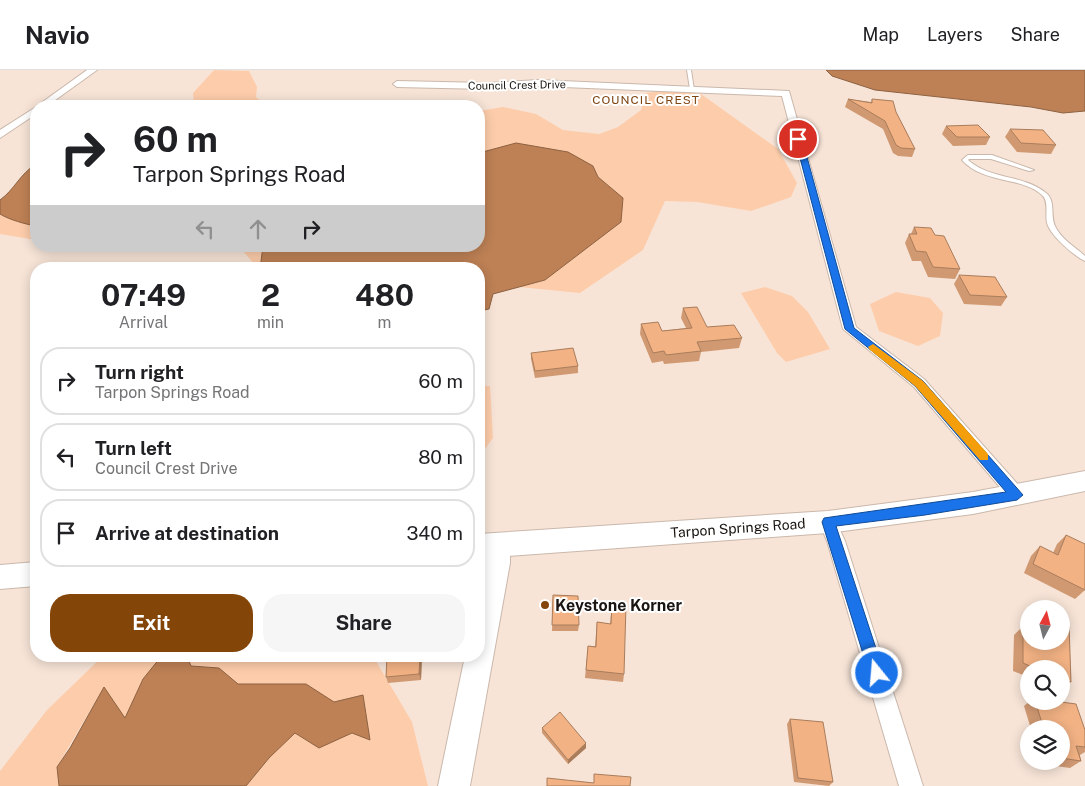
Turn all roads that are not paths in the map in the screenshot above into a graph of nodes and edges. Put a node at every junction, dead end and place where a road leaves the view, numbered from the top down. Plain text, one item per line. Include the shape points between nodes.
1 (93, 70) edge
2 (689, 70) edge
3 (397, 84) dead end
4 (692, 89) junction
5 (50, 100) edge
6 (30, 114) edge
7 (0, 135) edge
8 (1031, 170) dead end
9 (1085, 259) edge
10 (1085, 481) edge
11 (1017, 495) junction
12 (828, 522) junction
13 (488, 545) edge
14 (30, 574) edge
15 (0, 577) edge
16 (485, 625) edge
17 (478, 662) edge
18 (454, 786) edge
19 (911, 786) edge

1 - 5 street
2 - 4 lane
3 - 4 street, Council Crest Drive via 487,86 539,83
4 - 11 street, Council Crest Drive via 786,93 850,329 919,383
6 - 7 street
8 - 9 lane via 992,157 968,157 965,160 974,169 1015,180 1045,195 1049,200 1052,227
10 - 11 main road, Tarpon Springs Road
11 - 12 main road, Tarpon Springs Road
12 - 13 main road, Tarpon Springs Road
12 - 19 street
13 - 16 street via 497,563
14 - 15 main road
17 - 18 street

